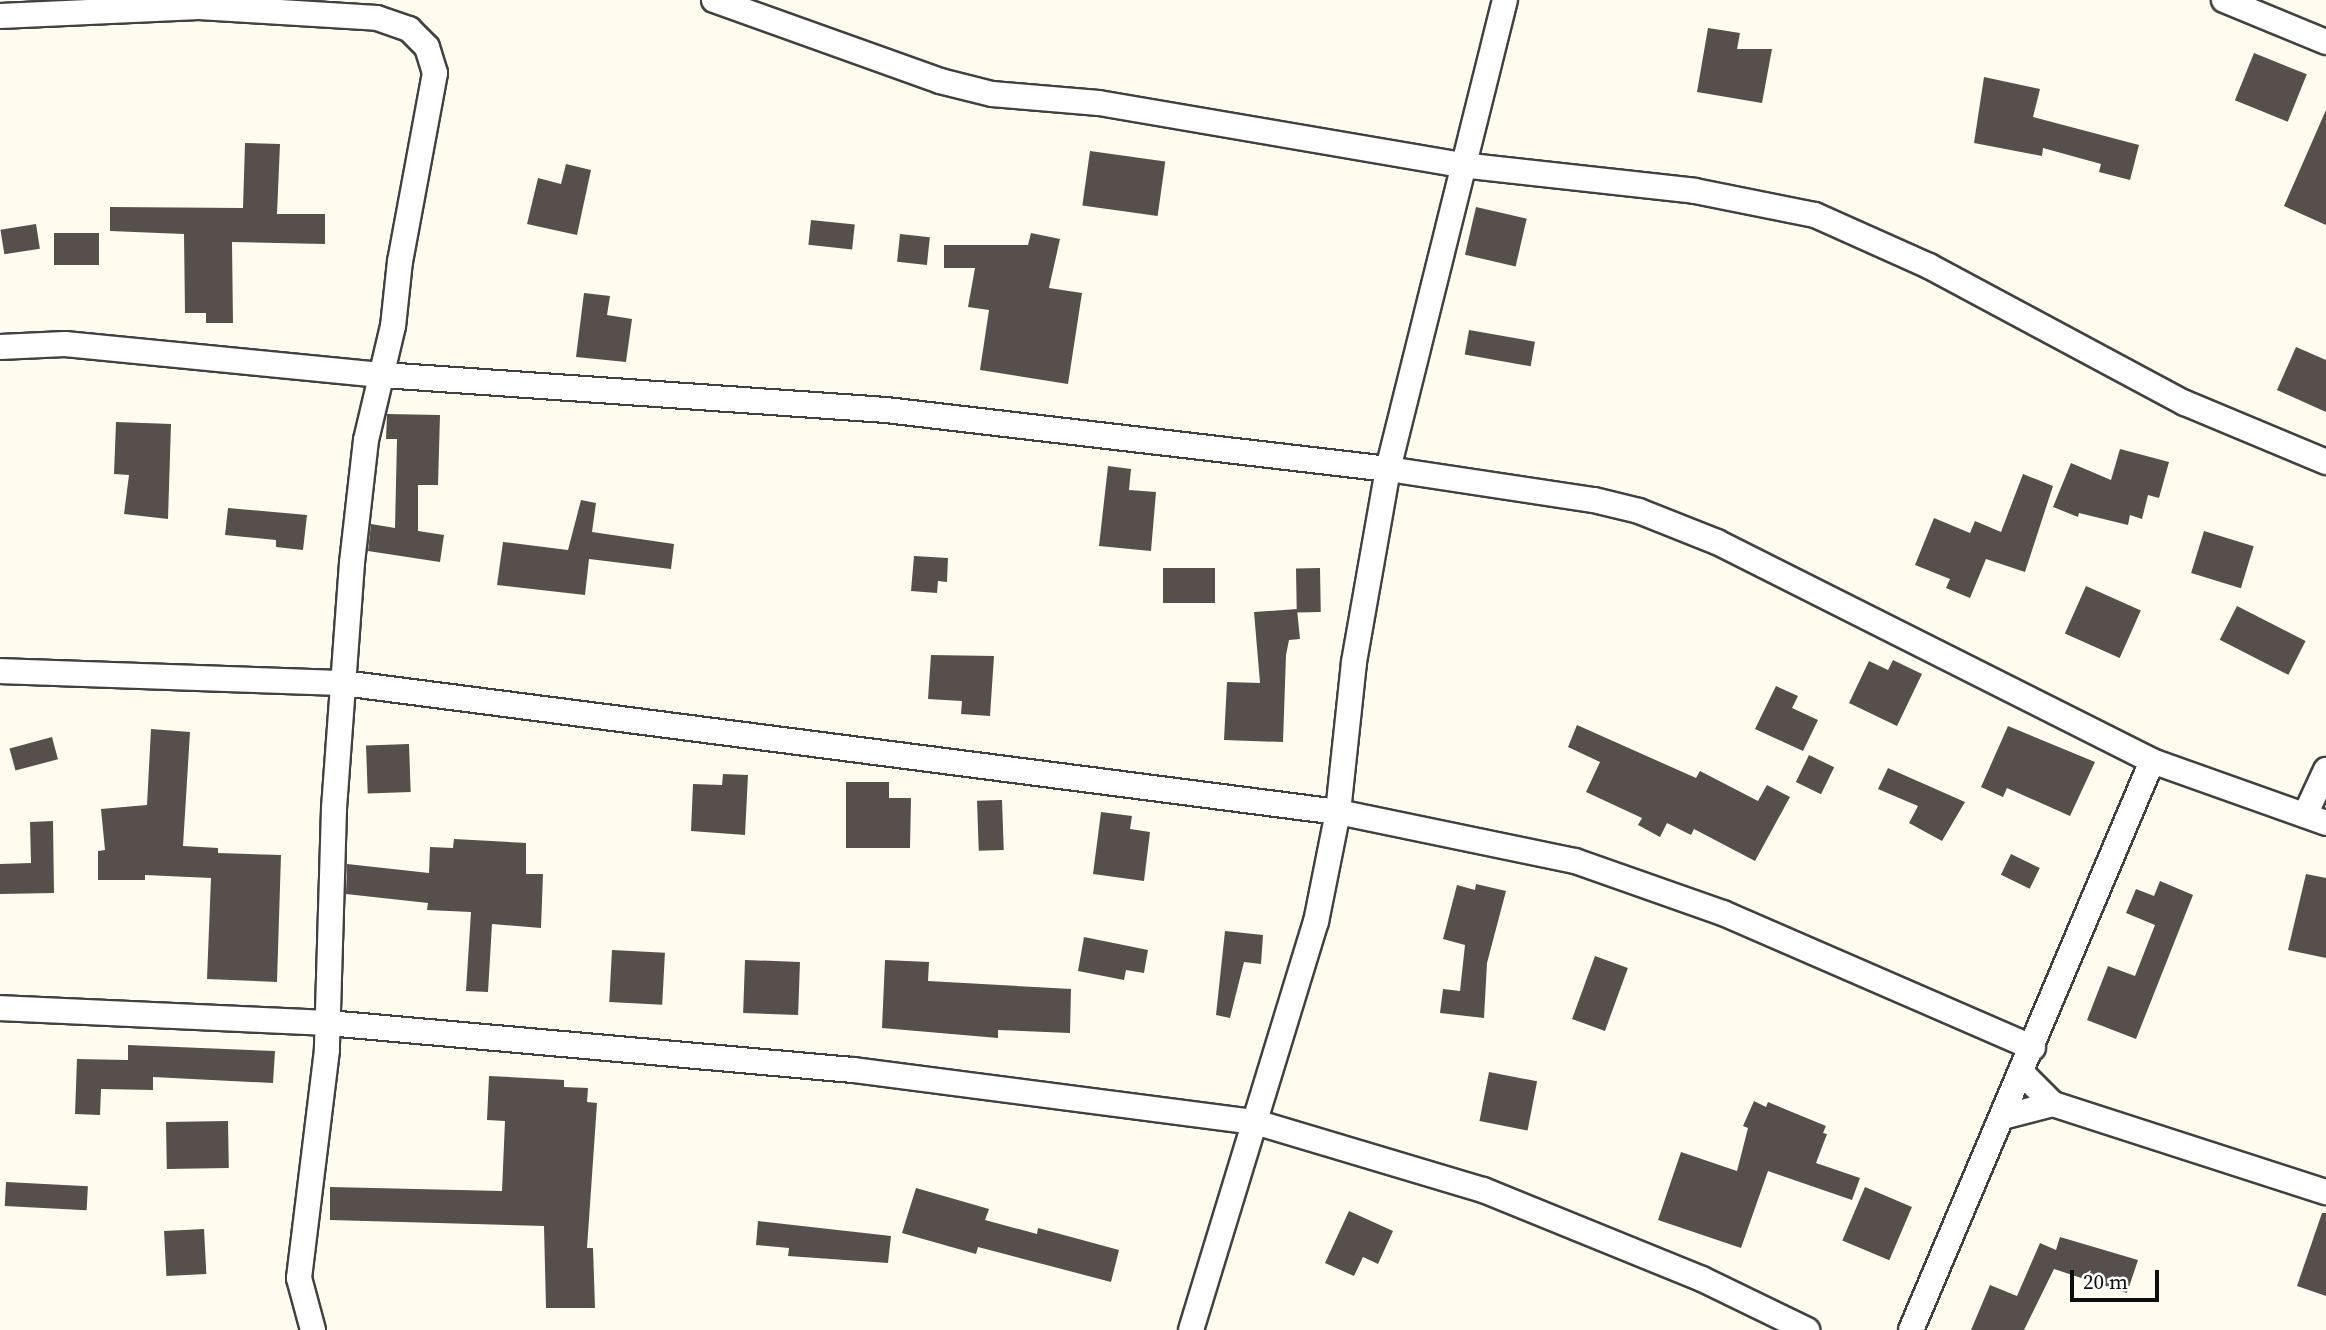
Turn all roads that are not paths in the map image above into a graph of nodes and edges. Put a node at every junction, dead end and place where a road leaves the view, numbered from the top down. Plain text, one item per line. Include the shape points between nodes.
1 (714, 0) edge
2 (1504, 0) edge
3 (2224, 0) edge
4 (0, 16) edge
5 (2326, 42) edge
6 (1461, 165) junction
7 (0, 346) edge
8 (383, 375) junction
9 (2326, 463) edge
10 (1388, 469) junction
11 (0, 671) edge
12 (343, 683) junction
13 (2152, 761) junction
14 (2326, 770) edge
15 (1338, 812) junction
16 (2316, 819) edge
17 (0, 1008) edge
18 (328, 1023) junction
19 (2034, 1048) junction
20 (2023, 1074) junction
21 (2053, 1104) junction
22 (2003, 1117) junction
23 (1255, 1122) junction
24 (2326, 1192) edge
25 (313, 1330) edge
26 (1191, 1330) edge
27 (1807, 1330) edge
28 (1911, 1330) edge

1 - 6 street via 940,81 992,94 1099,103
2 - 6 street
3 - 5 street
4 - 8 street via 199,7 377,18 409,29 427,47 435,73
6 - 9 street via 1695,191 1815,215 1929,266 2185,403
6 - 10 street
7 - 8 street via 65,344
8 - 10 street via 886,410
8 - 12 street via 366,440
10 - 13 street via 1639,510 1843,603
10 - 15 street via 1354,662
11 - 12 street
12 - 15 street
12 - 18 street
13 - 16 street
13 - 19 street
14 - 16 street
15 - 19 street via 1588,866 1723,913
15 - 23 street via 1316,922
17 - 18 street
18 - 23 street via 853,1070
18 - 25 street via 299,1278
19 - 20 street
20 - 21 street
20 - 22 street
21 - 22 street
21 - 24 street
22 - 28 street
23 - 26 street
23 - 27 street via 1483,1190 1702,1279

